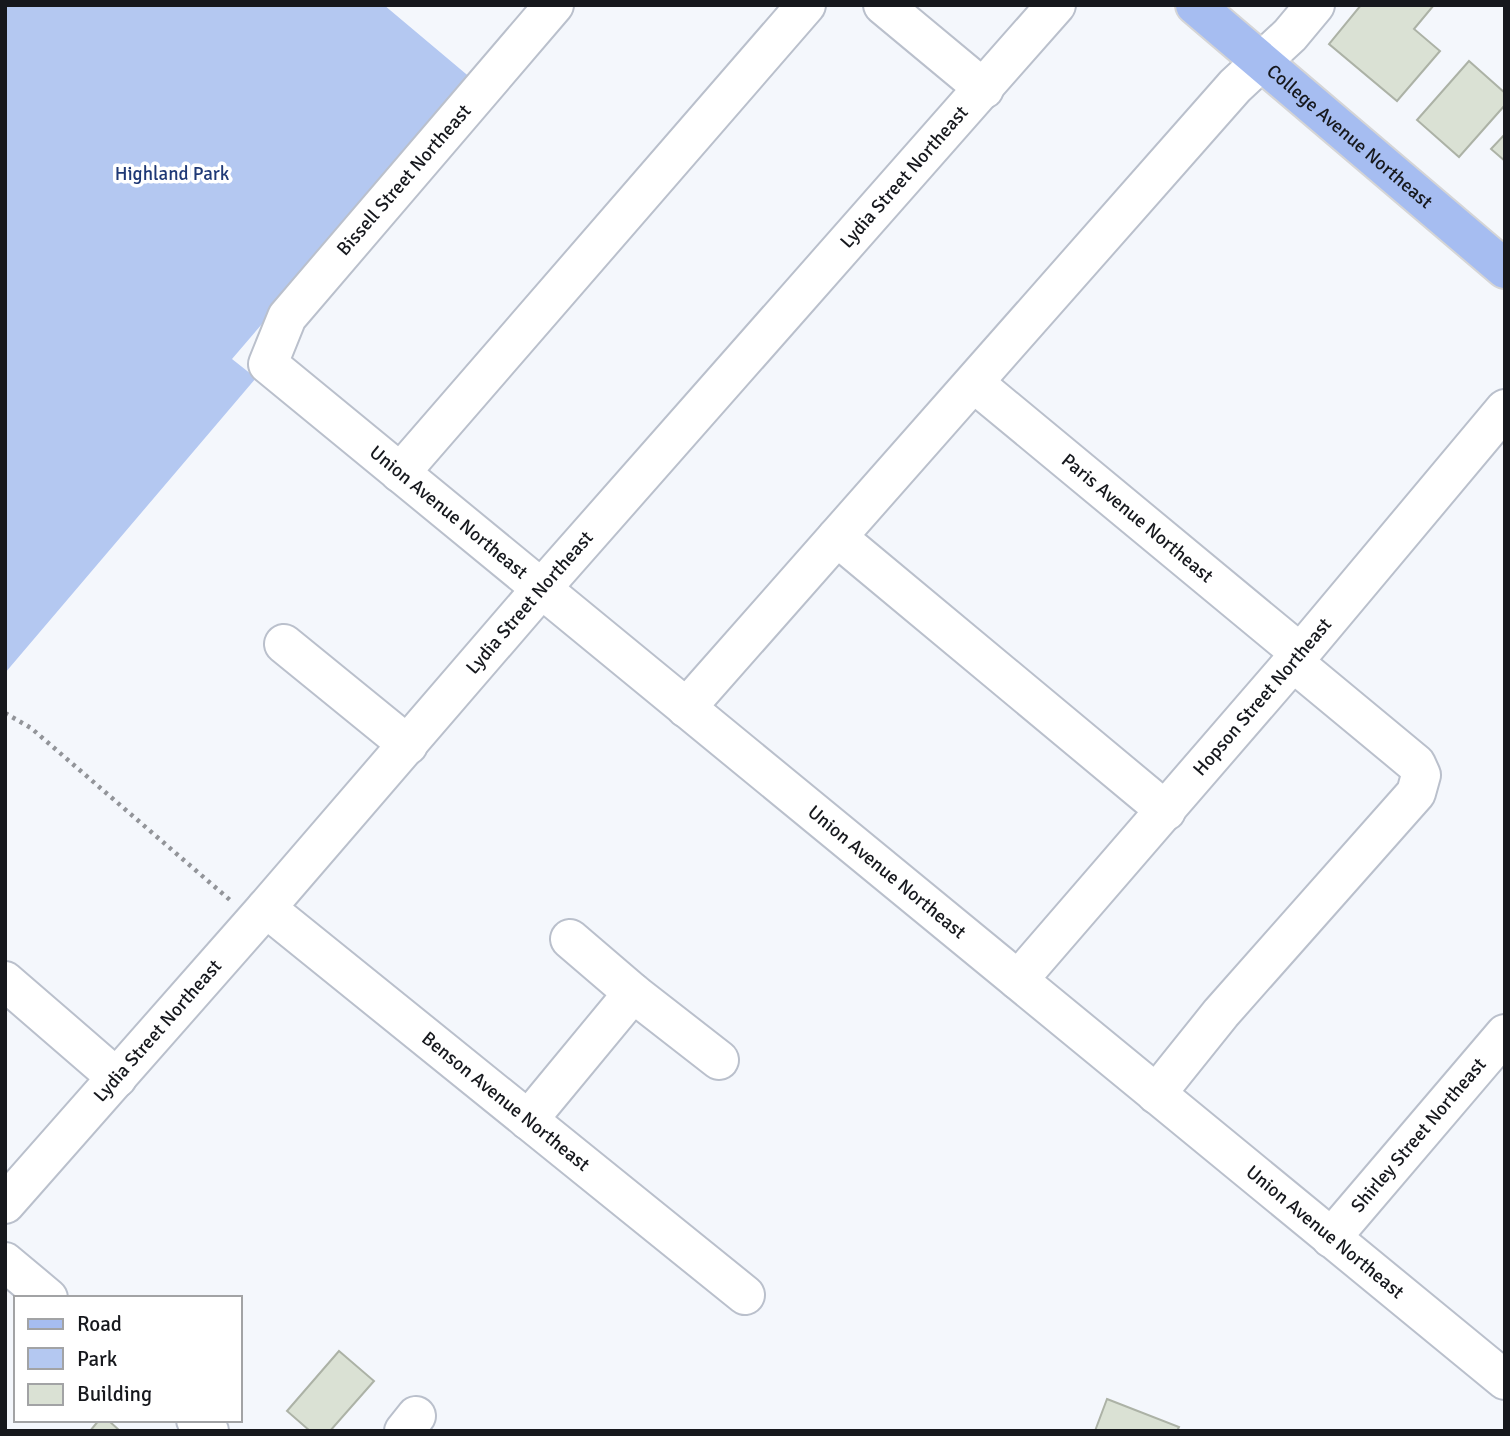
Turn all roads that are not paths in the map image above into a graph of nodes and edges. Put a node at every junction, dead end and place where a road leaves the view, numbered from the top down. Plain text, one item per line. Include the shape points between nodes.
1 (554, 5) edge
2 (806, 5) edge
3 (883, 5) edge
4 (1056, 5) edge
5 (1195, 5) edge
6 (1315, 5) edge
7 (1262, 61) junction
8 (984, 89) junction
9 (1505, 269) edge
10 (268, 364) joint
11 (974, 383) junction
12 (1505, 409) edge
13 (400, 473) junction
14 (838, 537) junction
15 (541, 589) junction
16 (284, 644) dead end
17 (1296, 658) junction
18 (686, 708) junction
19 (408, 745) junction
20 (1166, 811) junction
21 (252, 907) junction
22 (570, 939) dead end
23 (1018, 980) junction
24 (5, 981) edge
25 (633, 993) junction
26 (1505, 1034) edge
27 (719, 1059) dead end
28 (117, 1078) junction
29 (1156, 1094) junction
30 (528, 1120) junction
31 (5, 1204) edge
32 (1331, 1238) junction
33 (5, 1262) edge
34 (46, 1296) edge
35 (745, 1296) dead end
36 (1505, 1380) edge

1 - 10 street, Bissell Street Northeast via 287,317
2 - 13 street
3 - 8 street
4 - 8 street, Lydia Street Northeast
5 - 7 main road, College Avenue Northeast
6 - 7 street
7 - 9 main road, College Avenue Northeast
7 - 11 street via 1234,86
8 - 15 street, Lydia Street Northeast
10 - 13 street, Union Avenue Northeast
11 - 14 street
11 - 17 street, Paris Avenue Northeast
12 - 17 street, Hopson Street Northeast
13 - 15 street, Union Avenue Northeast
14 - 18 street
14 - 20 street
15 - 18 street, Union Avenue Northeast
15 - 19 street, Lydia Street Northeast
16 - 19 street
17 - 20 street, Hopson Street Northeast
17 - 29 street, Paris Avenue Northeast via 1416,764 1421,775 1416,793 1221,1013
18 - 23 street, Union Avenue Northeast
19 - 21 street, Lydia Street Northeast
20 - 23 street, Hopson Street Northeast
21 - 28 street, Lydia Street Northeast
21 - 30 street, Benson Avenue Northeast
22 - 25 street
23 - 29 street, Union Avenue Northeast
24 - 28 street
25 - 27 street
25 - 30 street
26 - 32 street, Shirley Street Northeast
28 - 31 street, Lydia Street Northeast
29 - 32 street, Union Avenue Northeast
30 - 35 street, Benson Avenue Northeast
32 - 36 street, Union Avenue Northeast
33 - 34 street

